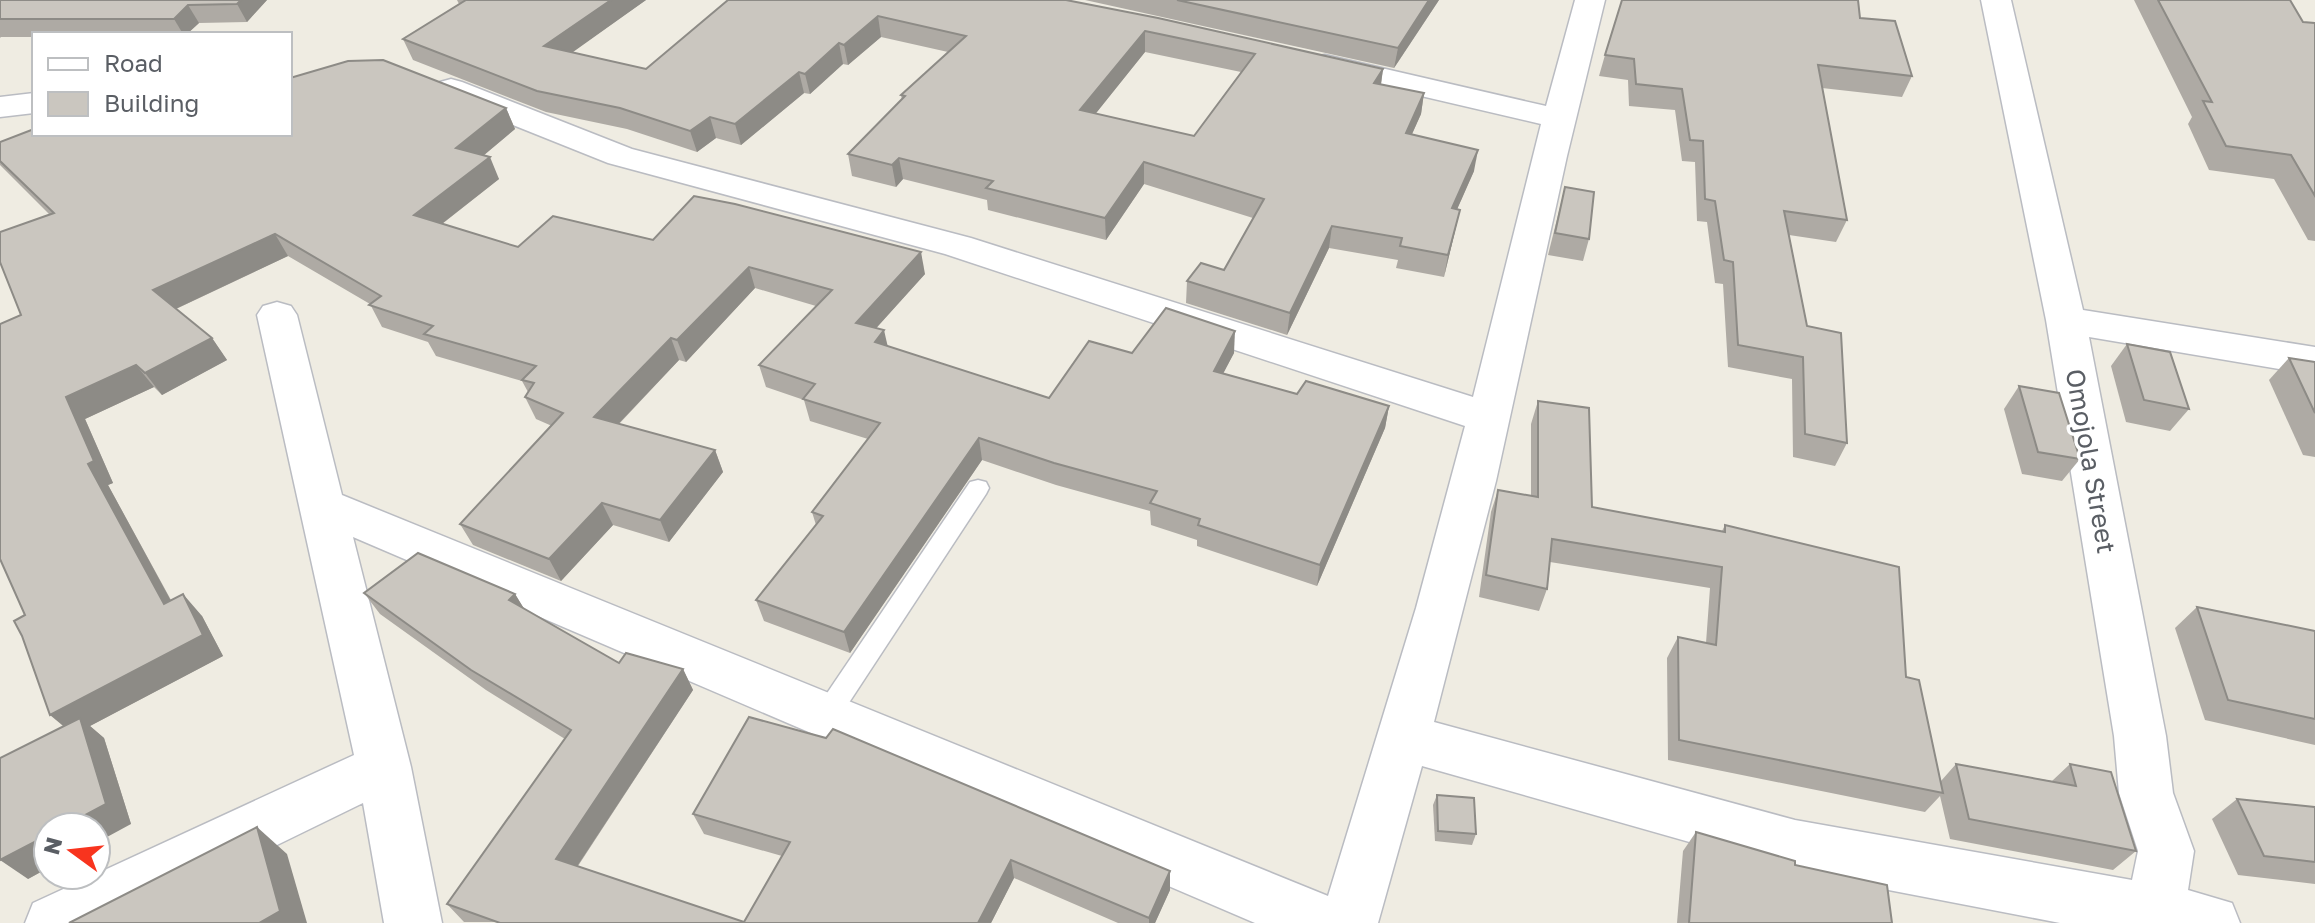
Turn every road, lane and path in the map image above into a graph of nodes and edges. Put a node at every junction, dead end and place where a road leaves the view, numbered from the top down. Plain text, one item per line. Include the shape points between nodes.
1 (1590, 0) edge
2 (1996, 0) edge
3 (1296, 57) edge
4 (414, 75) edge
5 (32, 103) edge
6 (0, 107) edge
7 (1556, 118) junction
8 (277, 315) dead end
9 (2066, 320) junction
10 (2315, 361) edge
11 (1489, 418) junction
12 (978, 488) dead end
13 (322, 505) junction
14 (826, 716) junction
15 (1405, 738) junction
16 (384, 767) junction
17 (2156, 918) edge
18 (54, 923) edge
19 (413, 923) edge
20 (1323, 923) edge
21 (1349, 923) edge
22 (2211, 923) edge

1 - 7 street
2 - 9 street, Omojola Street
3 - 7 street
4 - 11 street via 620,156 958,246
5 - 6 street
7 - 11 street
8 - 13 street
9 - 10 street
9 - 17 street, Omojola Street via 2146,793 2166,851
11 - 15 street
12 - 14 lane
13 - 14 street
13 - 16 street
14 - 20 street
15 - 17 street via 1795,846
15 - 21 street
16 - 18 street
16 - 19 street
17 - 22 street

